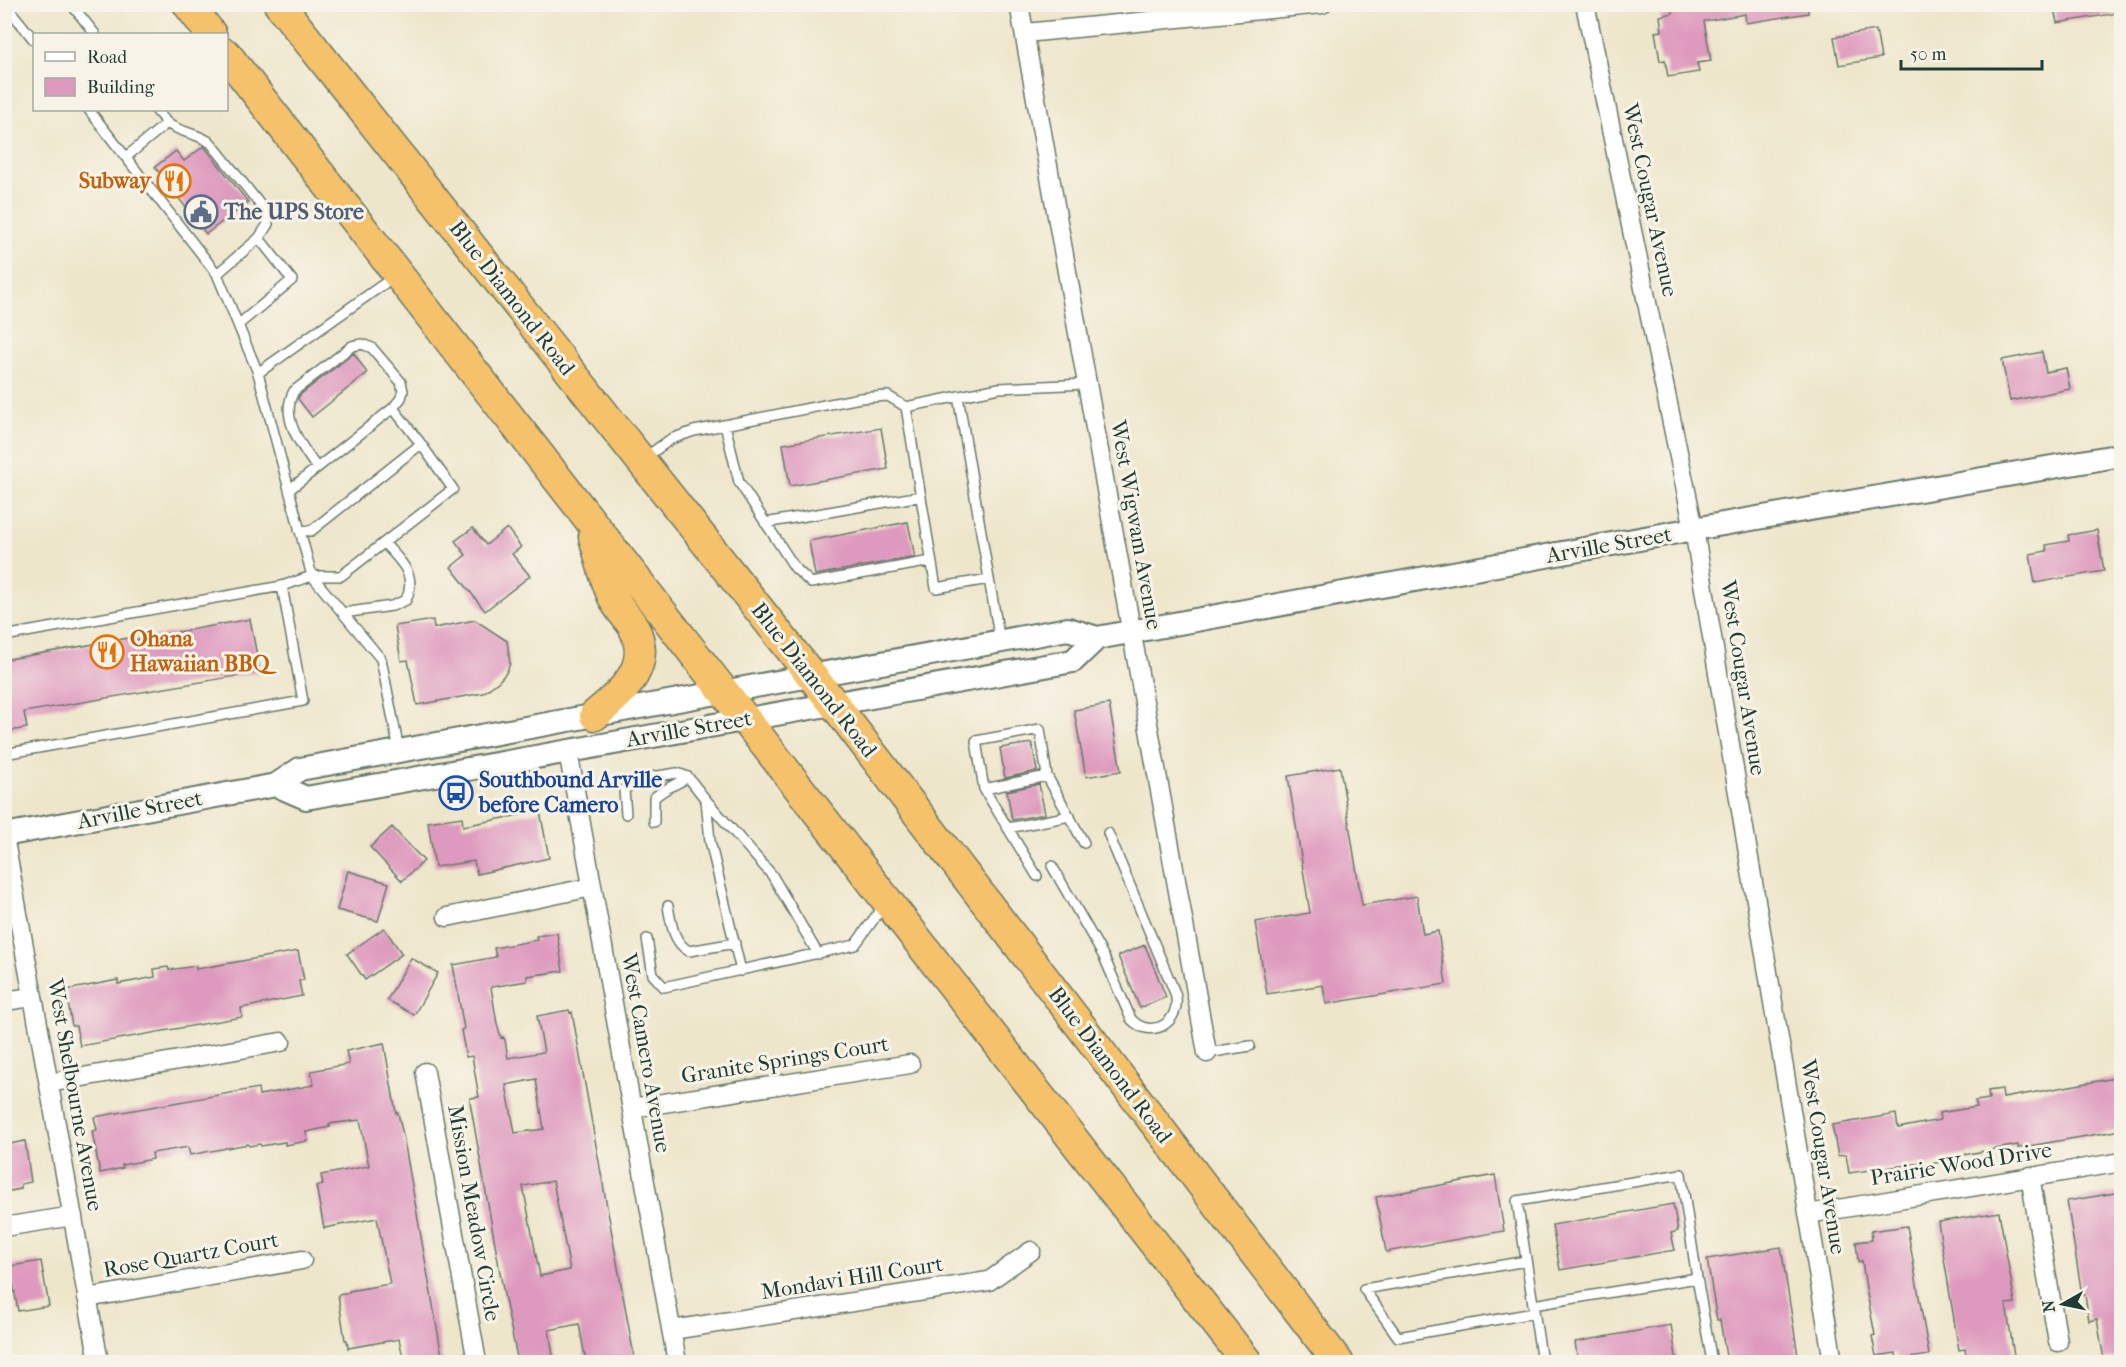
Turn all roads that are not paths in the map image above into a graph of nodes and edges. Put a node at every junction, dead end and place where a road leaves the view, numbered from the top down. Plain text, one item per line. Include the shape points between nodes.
1 (5, 4) edge
2 (71, 4) edge
3 (188, 4) edge
4 (279, 4) edge
5 (1019, 4) edge
6 (1322, 4) edge
7 (1585, 4) edge
8 (94, 33) edge
9 (211, 33) edge
10 (1025, 33) junction
11 (33, 39) edge
12 (228, 57) edge
13 (90, 111) edge
14 (157, 111) edge
15 (167, 123) junction
16 (126, 157) junction
17 (259, 238) junction
18 (217, 274) junction
19 (398, 274) junction
20 (238, 325) junction
21 (258, 374) junction
22 (1087, 384) junction
23 (958, 396) junction
24 (906, 407) junction
25 (393, 408) junction
26 (725, 425) junction
27 (421, 444) junction
28 (2121, 455) edge
29 (641, 460) junction
30 (316, 468) junction
31 (289, 490) junction
32 (921, 496) junction
33 (587, 517) junction
34 (765, 523) junction
35 (1694, 529) junction
36 (299, 530) junction
37 (384, 543) junction
38 (931, 561) junction
39 (312, 576) junction
40 (989, 579) junction
41 (282, 586) junction
42 (343, 613) junction
43 (1131, 632) junction
44 (4, 636) edge
45 (1097, 638) junction
46 (1000, 641) junction
47 (811, 675) junction
48 (723, 691) junction
49 (834, 704) junction
50 (595, 715) junction
51 (745, 719) junction
52 (399, 750) junction
53 (568, 751) junction
54 (4, 754) edge
55 (1047, 776) junction
56 (688, 777) junction
57 (276, 785) junction
58 (984, 789) junction
59 (706, 800) junction
60 (626, 814) dead end
61 (1070, 816) junction
62 (654, 822) dead end
63 (1008, 828) junction
64 (1108, 833) dead end
65 (4, 836) edge
66 (1084, 843) dead end
67 (1052, 866) dead end
68 (1037, 876) dead end
69 (592, 887) junction
70 (887, 901) junction
71 (668, 906) dead end
72 (447, 917) dead end
73 (647, 939) dead end
74 (735, 944) junction
75 (818, 954) junction
76 (741, 971) junction
77 (33, 997) junction
78 (4, 1001) edge
79 (280, 1042) dead end
80 (1250, 1046) dead end
81 (1207, 1053) joint
82 (910, 1064) dead end
83 (424, 1072) dead end
84 (49, 1083) junction
85 (632, 1108) junction
86 (2121, 1162) edge
87 (2030, 1176) junction
88 (1808, 1214) junction
89 (73, 1216) junction
90 (4, 1227) edge
91 (1030, 1251) dead end
92 (302, 1260) dead end
93 (1526, 1261) junction
94 (1697, 1278) junction
95 (87, 1298) junction
96 (1534, 1309) junction
97 (672, 1330) junction
98 (2058, 1342) dead end
99 (99, 1362) edge
100 (477, 1362) edge
101 (677, 1362) edge
102 (1247, 1362) edge
103 (1338, 1362) edge
104 (1542, 1362) edge
105 (1712, 1362) edge
106 (1833, 1362) edge

1 - 11 lane
2 - 8 lane
3 - 9 highway
4 - 29 highway, Blue Diamond Road
5 - 10 street, West Wigwam Avenue
6 - 10 street
7 - 35 street, West Cougar Avenue
10 - 22 street, West Wigwam Avenue
12 - 19 highway
13 - 16 lane
14 - 15 lane
15 - 16 lane
15 - 17 lane via 211,143 260,203 268,225
16 - 18 lane
17 - 18 lane
17 - 20 lane via 292,280
18 - 20 lane
19 - 21 lane
19 - 33 highway
20 - 21 lane
21 - 31 lane
22 - 23 lane via 999,388
22 - 43 street, West Wigwam Avenue
23 - 24 lane
23 - 40 lane
24 - 26 lane via 888,396 860,398
24 - 32 lane
25 - 27 lane
25 - 30 lane
25 - 30 lane via 403,392 401,382 372,348 366,344 352,346 294,391 289,400 300,445
26 - 29 lane via 671,439
26 - 34 lane via 738,482
27 - 36 lane via 311,531
27 - 37 lane via 453,489
28 - 35 street, Arville Street
29 - 47 highway, Blue Diamond Road
30 - 31 lane
31 - 36 lane
32 - 34 lane
32 - 38 lane
33 - 48 highway
33 - 50 highway via 613,599 640,644 638,664 629,683
34 - 38 lane via 795,568 811,583
35 - 43 street, Arville Street
35 - 88 street, West Cougar Avenue
36 - 39 lane
37 - 39 lane via 341,576
37 - 42 lane via 408,571 411,589 406,600 392,606
38 - 40 lane via 936,588
39 - 41 lane
39 - 42 lane
40 - 46 lane
41 - 44 lane
41 - 54 lane via 303,701
42 - 52 lane via 381,659
43 - 45 street, Arville Street
43 - 81 street, West Wigwam Avenue
45 - 46 street, Arville Street via 1068,628
45 - 49 street, Arville Street via 1073,661
46 - 47 street, Arville Street
47 - 48 street, Arville Street
47 - 49 highway, Blue Diamond Road
48 - 50 street, Arville Street
48 - 51 highway
49 - 51 street, Arville Street
49 - 103 highway, Blue Diamond Road
50 - 52 street, Arville Street
51 - 53 street, Arville Street
51 - 70 highway
52 - 57 street, Arville Street via 300,769
53 - 57 street, Arville Street via 306,798
53 - 69 street, West Camero Avenue
55 - 58 lane
55 - 58 lane via 1040,729 976,741
55 - 61 lane
56 - 59 lane
56 - 60 lane via 677,774 639,779 624,790
56 - 62 lane via 654,798
57 - 65 street, Arville Street
58 - 63 lane
59 - 74 lane via 710,841
59 - 75 lane via 772,875
61 - 63 lane
61 - 66 lane
63 - 68 lane
64 - 67 lane via 1175,993 1177,1009 1166,1023 1146,1029 1131,1019 1104,957
65 - 77 street, West Shelbourne Avenue
69 - 72 street
69 - 85 street, West Camero Avenue
70 - 75 lane via 855,945
70 - 102 highway
71 - 74 lane via 682,948 689,951
73 - 76 lane via 653,975 664,987
74 - 76 lane
75 - 76 lane
77 - 78 street
77 - 84 street, West Shelbourne Avenue
79 - 84 street
80 - 81 lane
82 - 85 street, Granite Springs Court
83 - 100 street, Mission Meadow Circle
84 - 89 street, West Shelbourne Avenue
85 - 97 street, West Camero Avenue
86 - 87 street, Prairie Wood Drive
87 - 88 street, Prairie Wood Drive
87 - 98 street
88 - 106 street, West Cougar Avenue
89 - 90 street
89 - 95 street, West Shelbourne Avenue
91 - 97 street, Mondavi Hill Court via 989,1281
92 - 95 street, Rose Quartz Court
93 - 94 lane via 1517,1201 1681,1174
93 - 96 lane
93 - 96 lane via 1364,1289 1398,1336
94 - 96 lane
94 - 105 lane
95 - 99 street, West Shelbourne Avenue
96 - 104 lane
97 - 101 street, West Camero Avenue

